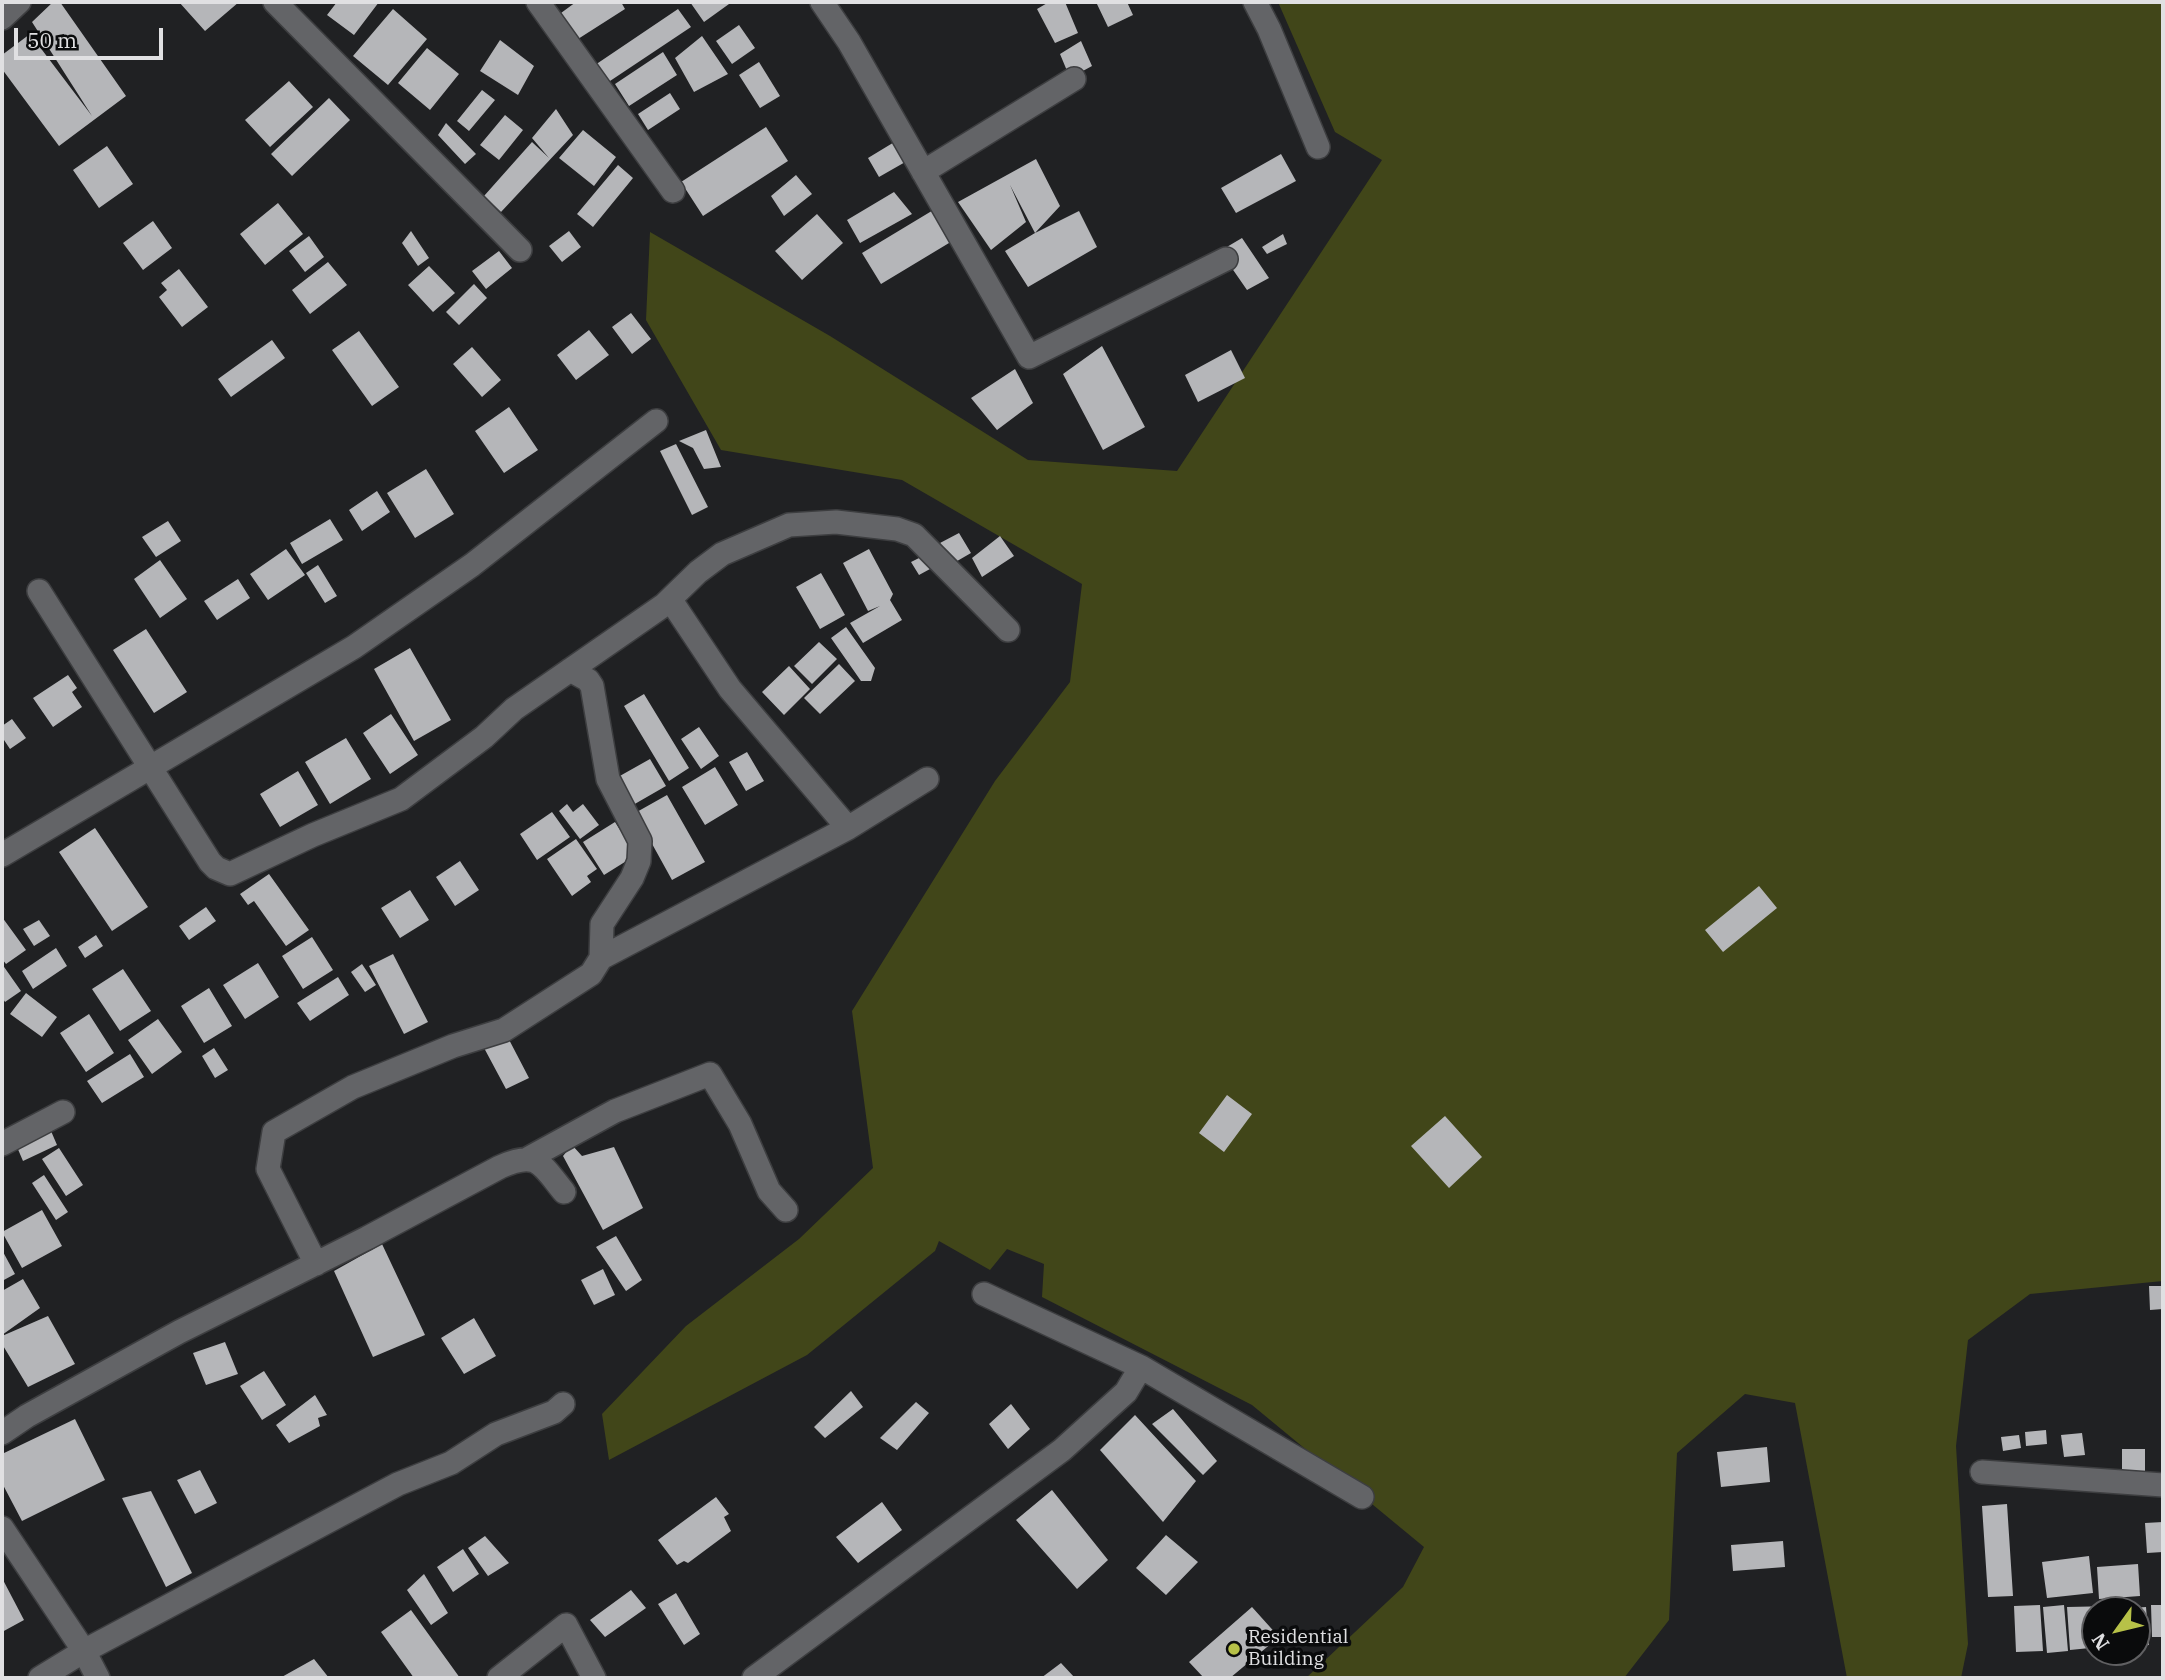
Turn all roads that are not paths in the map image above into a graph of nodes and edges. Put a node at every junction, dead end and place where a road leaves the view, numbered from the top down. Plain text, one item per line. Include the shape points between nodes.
1 (19, 2) edge
2 (275, 2) edge
3 (538, 2) edge
4 (822, 2) edge
5 (1255, 2) edge
6 (2, 18) edge
7 (1074, 79) dead end
8 (1318, 147) dead end
9 (923, 172) junction
10 (673, 191) dead end
11 (520, 250) dead end
12 (1226, 259) dead end
13 (656, 421) dead end
14 (38, 591) dead end
15 (670, 599) junction
16 (1008, 630) dead end
17 (570, 670) junction
18 (152, 767) junction
19 (927, 779) dead end
20 (848, 828) junction
21 (2, 855) edge
22 (601, 958) junction
23 (63, 1112) dead end
24 (2, 1144) edge
25 (529, 1158) junction
26 (564, 1192) dead end
27 (786, 1210) dead end
28 (316, 1264) junction
29 (984, 1294) dead end
30 (1141, 1367) junction
31 (563, 1404) dead end
32 (2, 1433) edge
33 (1982, 1472) dead end
34 (2163, 1485) edge
35 (1362, 1497) dead end
36 (2, 1528) edge
37 (84, 1651) junction
38 (40, 1678) edge
39 (98, 1678) edge
40 (499, 1678) edge
41 (594, 1678) edge
42 (754, 1678) edge

1 - 6 street
2 - 11 street
3 - 10 street
4 - 9 street
5 - 8 street
7 - 9 street
9 - 12 street via 1030,357
13 - 18 street via 462,573 354,647
14 - 18 street
15 - 16 street via 698,572 741,545 789,525 836,522 914,535
15 - 17 street
15 - 20 street via 730,689
17 - 18 street via 401,799 230,874 210,862
17 - 22 street via 592,686 607,779 640,841 632,878 602,924
18 - 21 street
19 - 20 street
20 - 22 street
22 - 28 street via 591,974 504,1030 353,1087 274,1132 268,1169
23 - 24 street
25 - 26 street
25 - 27 street via 615,1111 710,1074 740,1124 769,1191
25 - 28 street via 500,1167
28 - 32 street via 179,1332
29 - 30 street
30 - 35 street
30 - 42 street via 1126,1392 1062,1450
31 - 37 street via 555,1412 496,1434 451,1462 398,1484
33 - 34 street
36 - 37 street
37 - 38 street
37 - 39 street
40 - 41 street via 566,1626

